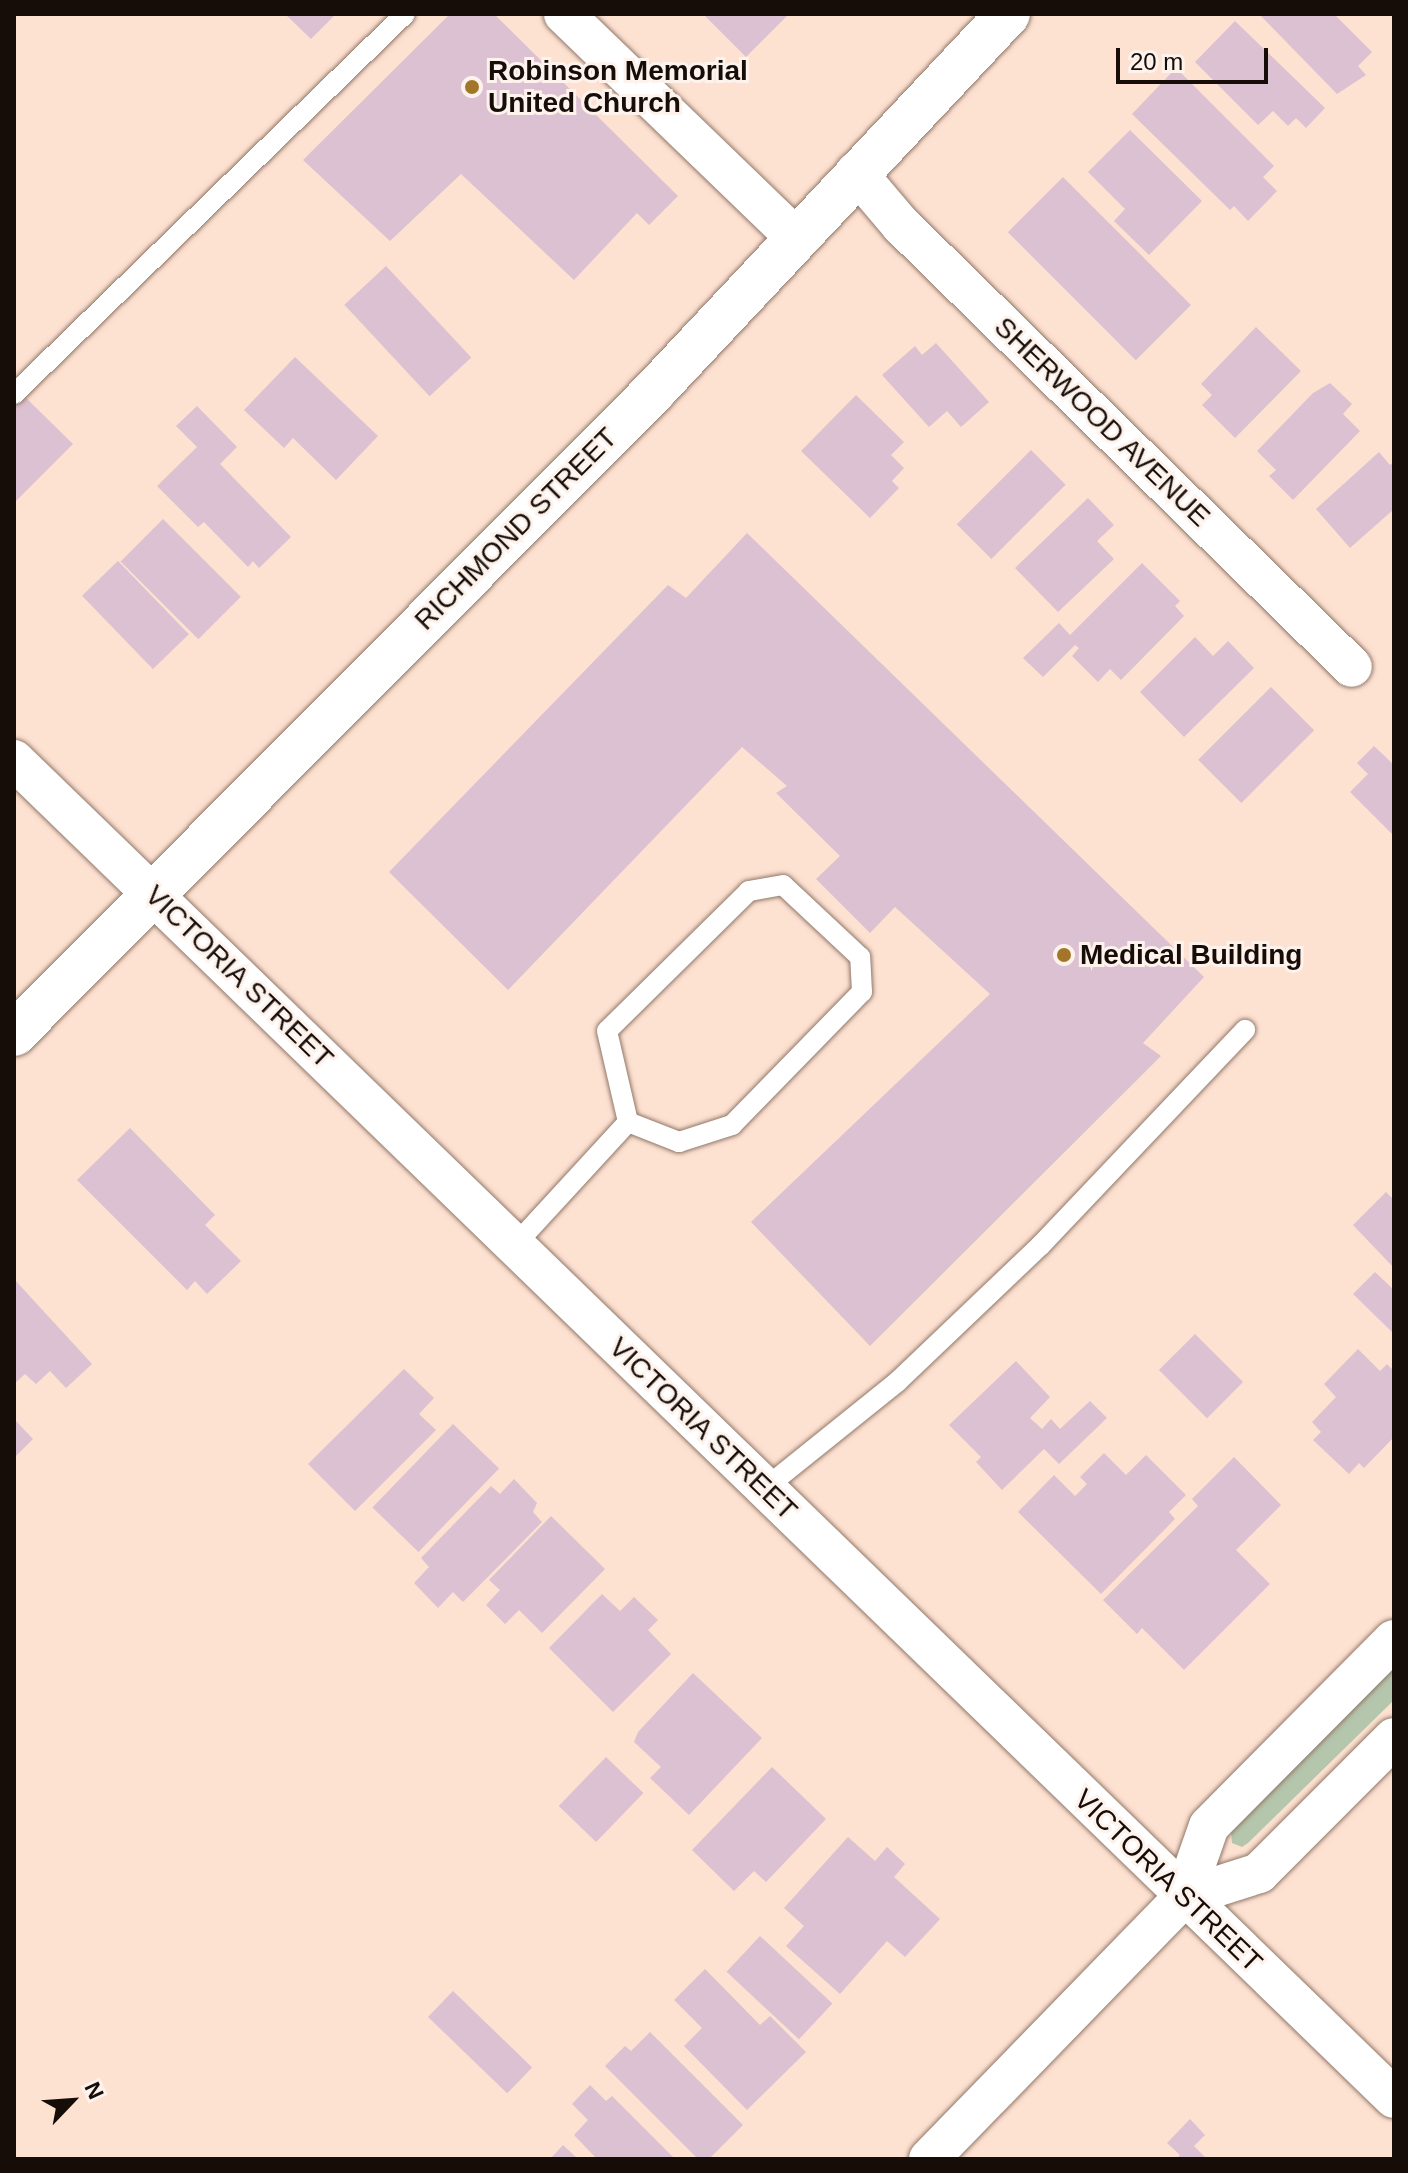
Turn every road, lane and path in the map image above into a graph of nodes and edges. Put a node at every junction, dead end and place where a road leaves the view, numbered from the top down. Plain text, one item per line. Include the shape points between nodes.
1 (405, 14) edge
2 (564, 14) edge
3 (1008, 14) edge
4 (856, 172) junction
5 (794, 236) junction
6 (14, 394) edge
7 (1352, 667) dead end
8 (14, 760) edge
9 (153, 893) junction
10 (1245, 1030) dead end
11 (14, 1034) edge
12 (628, 1122) junction
13 (515, 1245) junction
14 (764, 1489) junction
15 (1394, 1640) edge
16 (1394, 1738) edge
17 (1184, 1897) junction
18 (1394, 2098) edge
19 (929, 2159) edge

1 - 6 lane
2 - 5 street
3 - 4 main road, RICHMOND STREET
4 - 5 main road, RICHMOND STREET
4 - 7 street, SHERWOOD AVENUE via 901,225
5 - 9 main road, RICHMOND STREET via 654,391
8 - 9 street, VICTORIA STREET
9 - 11 main road, RICHMOND STREET
9 - 13 street, VICTORIA STREET
10 - 14 lane via 1040,1246 897,1382
12 - 12 lane via 679,1142 732,1125 862,992 860,957 783,885 749,891 607,1031
12 - 13 lane
13 - 14 street, VICTORIA STREET
14 - 17 street, VICTORIA STREET
15 - 17 street via 1209,1826
16 - 17 street via 1259,1873
17 - 18 street, VICTORIA STREET
17 - 19 street

